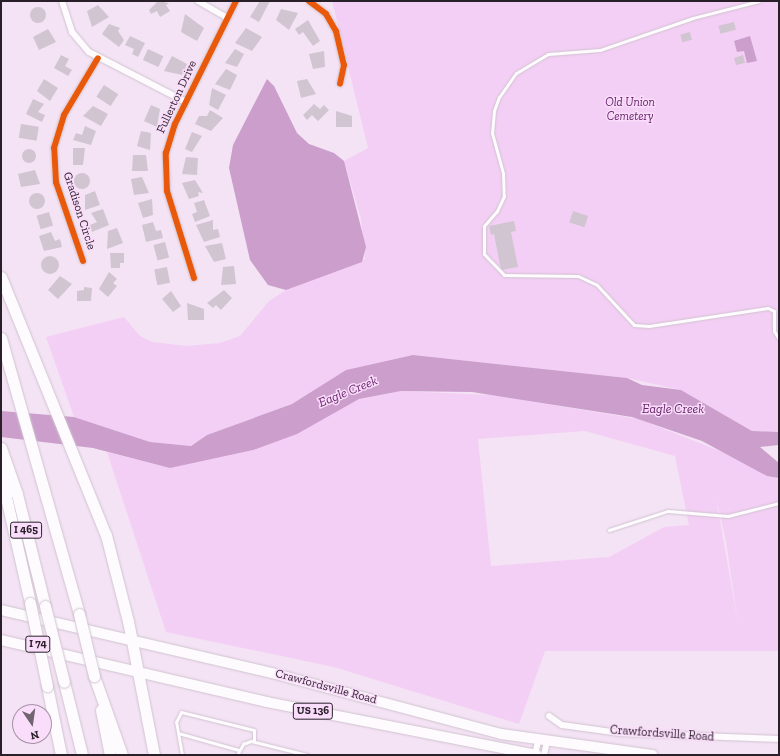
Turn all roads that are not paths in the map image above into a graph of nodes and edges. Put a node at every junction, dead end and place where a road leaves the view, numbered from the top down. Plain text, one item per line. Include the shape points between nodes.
1 (62, 1) edge
2 (198, 1) edge
3 (236, 1) edge
4 (309, 1) edge
5 (760, 1) edge
6 (228, 18) junction
7 (98, 58) junction
8 (340, 84) dead end
9 (186, 102) junction
10 (83, 261) dead end
11 (1, 277) edge
12 (194, 278) dead end
13 (1, 338) edge
14 (779, 339) edge
15 (2, 451) edge
16 (779, 503) edge
17 (609, 530) dead end
18 (1, 610) edge
19 (1, 640) edge
20 (130, 640) junction
21 (136, 671) junction
22 (94, 676) junction
23 (548, 716) dead end
24 (178, 733) junction
25 (779, 739) edge
26 (254, 741) junction
27 (542, 742) junction
28 (239, 750) junction
29 (61, 755) edge
30 (82, 755) edge
31 (110, 755) edge
32 (122, 755) edge
33 (154, 755) edge
34 (182, 755) edge
35 (237, 755) edge
36 (307, 755) edge
37 (536, 755) edge
38 (544, 755) edge
39 (653, 755) edge

1 - 7 street via 74,35
2 - 6 street
3 - 6 street, Fullerton Drive
4 - 8 street via 326,14 336,31 344,65
5 - 14 lane via 693,18 600,50 548,54 516,73 498,98 494,111 492,133 504,196 497,211 484,226 484,254 504,275 532,273 585,279 607,292 634,325 649,326 768,308 774,311 774,330
6 - 9 street, Fullerton Drive
7 - 9 street
7 - 10 street, Gradison Circle via 61,121 53,154 57,185
9 - 12 street, Fullerton Drive via 170,137 164,174
11 - 20 highway via 106,535
13 - 22 highway, I 465, bridge via 44,483
15 - 29 highway, I 74, bridge via 6,497
15 - 30 highway, I 465, bridge via 17,494
16 - 17 lane via 728,516 668,511
18 - 20 main road, Crawfordsville Road / US 136
19 - 21 main road, Crawfordsville Road / US 136
20 - 21 highway
20 - 27 main road, Crawfordsville Road / US 136
21 - 33 highway
21 - 37 main road, Crawfordsville Road / US 136 via 267,702
22 - 31 highway, I 465
22 - 32 highway
23 - 25 street, Crawfordsville Road via 562,725 620,733
24 - 26 lane via 176,720 181,712 254,730
24 - 28 lane
24 - 34 lane
26 - 28 lane
26 - 36 lane
27 - 37 street
27 - 38 street
27 - 39 main road, Crawfordsville Road / US 136
28 - 35 lane

